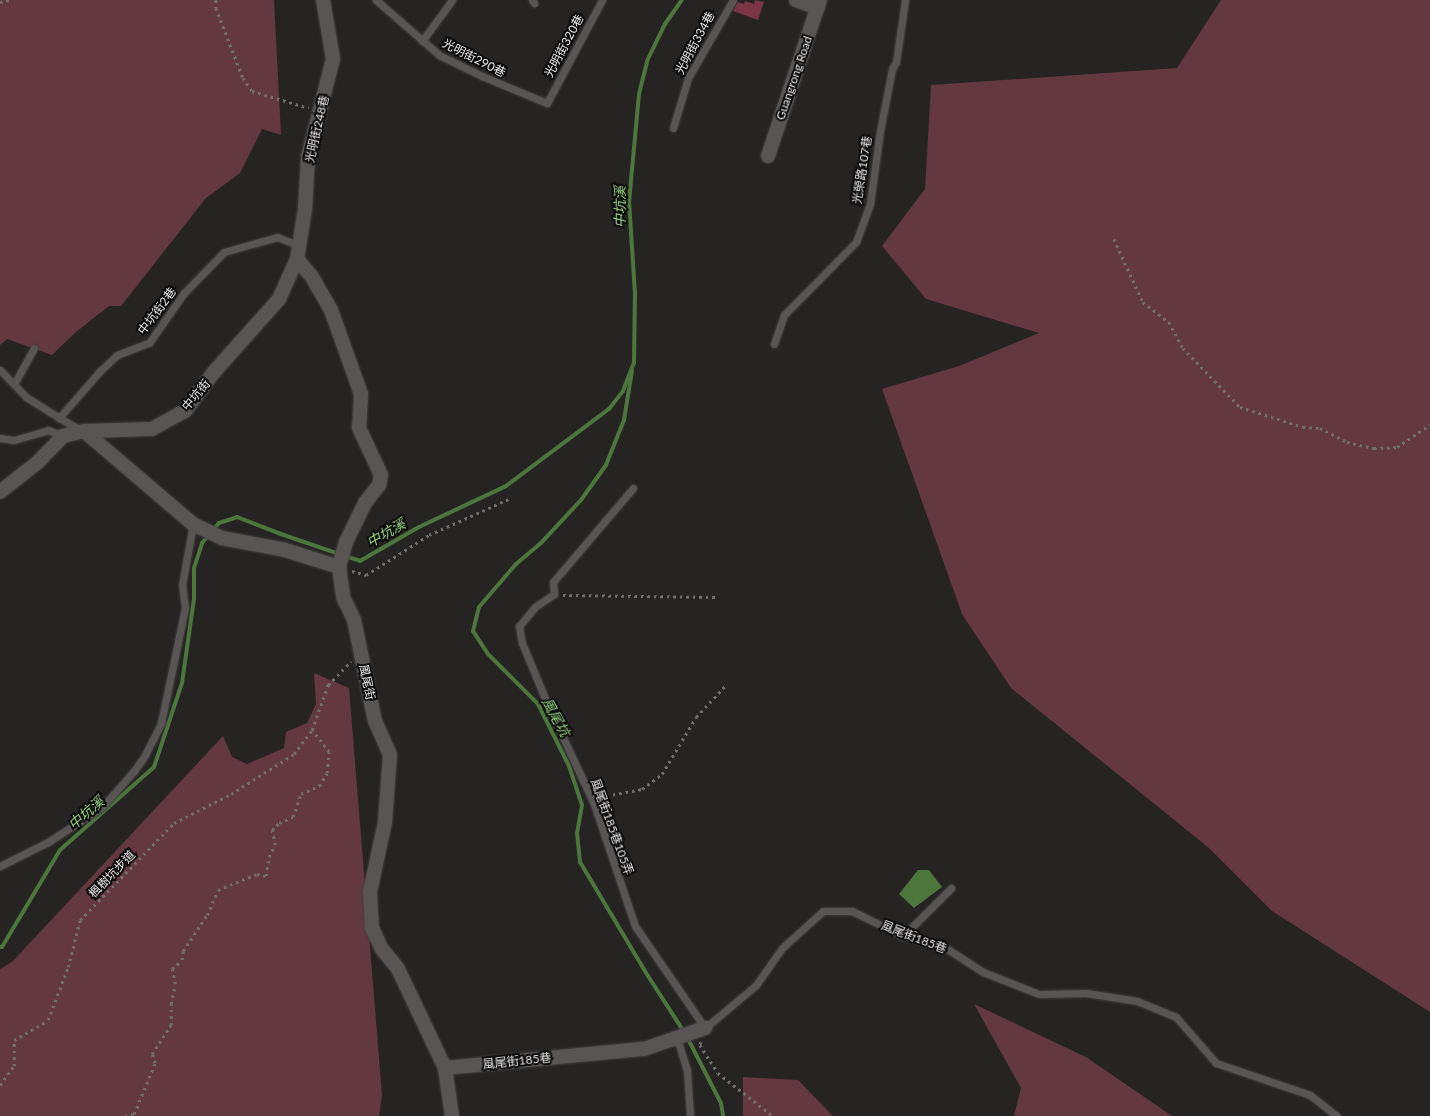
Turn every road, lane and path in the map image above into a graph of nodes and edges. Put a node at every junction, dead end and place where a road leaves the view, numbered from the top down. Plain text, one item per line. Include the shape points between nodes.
1 (10, 0) edge
2 (216, 0) edge
3 (323, 0) edge
4 (376, 0) edge
5 (452, 0) edge
6 (602, 0) edge
7 (733, 0) edge
8 (796, 0) edge
9 (905, 0) edge
10 (0, 2) edge
11 (819, 4) edge
12 (422, 41) junction
13 (547, 103) joint
14 (320, 111) junction
15 (674, 128) dead end
16 (768, 156) dead end
17 (1114, 239) dead end
18 (298, 259) junction
19 (774, 344) dead end
20 (34, 348) dead end
21 (0, 370) edge
22 (14, 384) junction
23 (59, 418) junction
24 (1430, 425) edge
25 (84, 431) junction
26 (63, 436) junction
27 (0, 438) edge
28 (633, 488) dead end
29 (0, 492) edge
30 (511, 498) dead end
31 (193, 524) junction
32 (339, 567) junction
33 (554, 594) junction
34 (717, 597) dead end
35 (360, 651) junction
36 (726, 685) dead end
37 (312, 730) junction
38 (591, 799) junction
39 (0, 866) edge
40 (951, 888) dead end
41 (903, 936) junction
42 (705, 1028) junction
43 (677, 1038) junction
44 (445, 1068) junction
45 (0, 1085) edge
46 (125, 1116) edge
47 (452, 1116) edge
48 (690, 1116) edge
49 (773, 1116) edge
50 (1337, 1116) edge

1 - 10 path
2 - 14 path via 216,8 243,78 252,91
3 - 14 street, 光明街248巷 via 333,59
4 - 12 lane, 光明街290巷
5 - 12 lane
6 - 13 lane, 光明街320巷
7 - 15 lane, 光明街334巷 via 688,78
8 - 11 street
9 - 19 lane, 光榮路107巷 via 870,204 856,242 784,315
11 - 16 street, Guangrong Road
12 - 13 lane, 光明街290巷 via 439,54 482,76
14 - 18 street, 光明街248巷 via 308,157
17 - 24 path via 1143,302 1169,322 1183,348 1240,408 1303,427 1320,428 1347,442 1374,448 1398,447
18 - 23 lane, 中坑街2巷 via 296,244 278,237 224,252 184,293 149,343 117,355
18 - 25 street, 中坑街 via 279,299 214,372 185,411 152,429
18 - 32 street, 風尾街 via 331,310 361,394 359,428 381,475 379,485 346,542
20 - 22 lane
21 - 22 lane
22 - 23 lane via 26,397
23 - 25 lane
25 - 26 street, 中坑街
25 - 31 street
26 - 27 lane via 48,430 14,440
26 - 29 street via 38,462
28 - 33 lane via 553,582
30 - 32 path via 429,535 366,574
31 - 32 street via 222,538 285,550
31 - 39 lane via 182,585 185,608 161,723 145,754 102,807 48,842
32 - 35 street, 風尾街 via 343,596 354,620
33 - 34 path
33 - 38 lane, 風尾街185巷105弄 via 534,607 519,626 522,643
35 - 37 path, 楓樹坑步道 via 328,685
35 - 44 street, 風尾街 via 375,721 390,755 385,822 370,892 372,928 382,949 398,969
36 - 38 path via 696,717 662,774 642,789
37 - 45 path, 楓樹坑步道 via 294,754 231,794 174,823 80,920 68,966 48,1020 14,1040 14,1066
37 - 46 path via 328,752 327,773 318,786 301,794 293,817 272,830 275,845 266,876 257,874 218,890 207,915 183,952 182,960 172,969 175,984 171,1025 152,1054 154,1063 134,1114
38 - 42 lane, 風尾街185巷105弄 via 635,926
40 - 41 lane
41 - 42 lane, 風尾街185巷 via 852,911 823,911 782,948 756,985
41 - 50 lane, 風尾街185巷 via 946,948 983,972 1039,994 1086,993 1138,1001 1176,1018 1216,1063 1310,1095
42 - 43 street, 風尾街185巷
42 - 49 path via 700,1045 718,1073
43 - 44 street, 風尾街185巷 via 644,1048
43 - 48 lane via 686,1070
44 - 47 street, 風尾街

